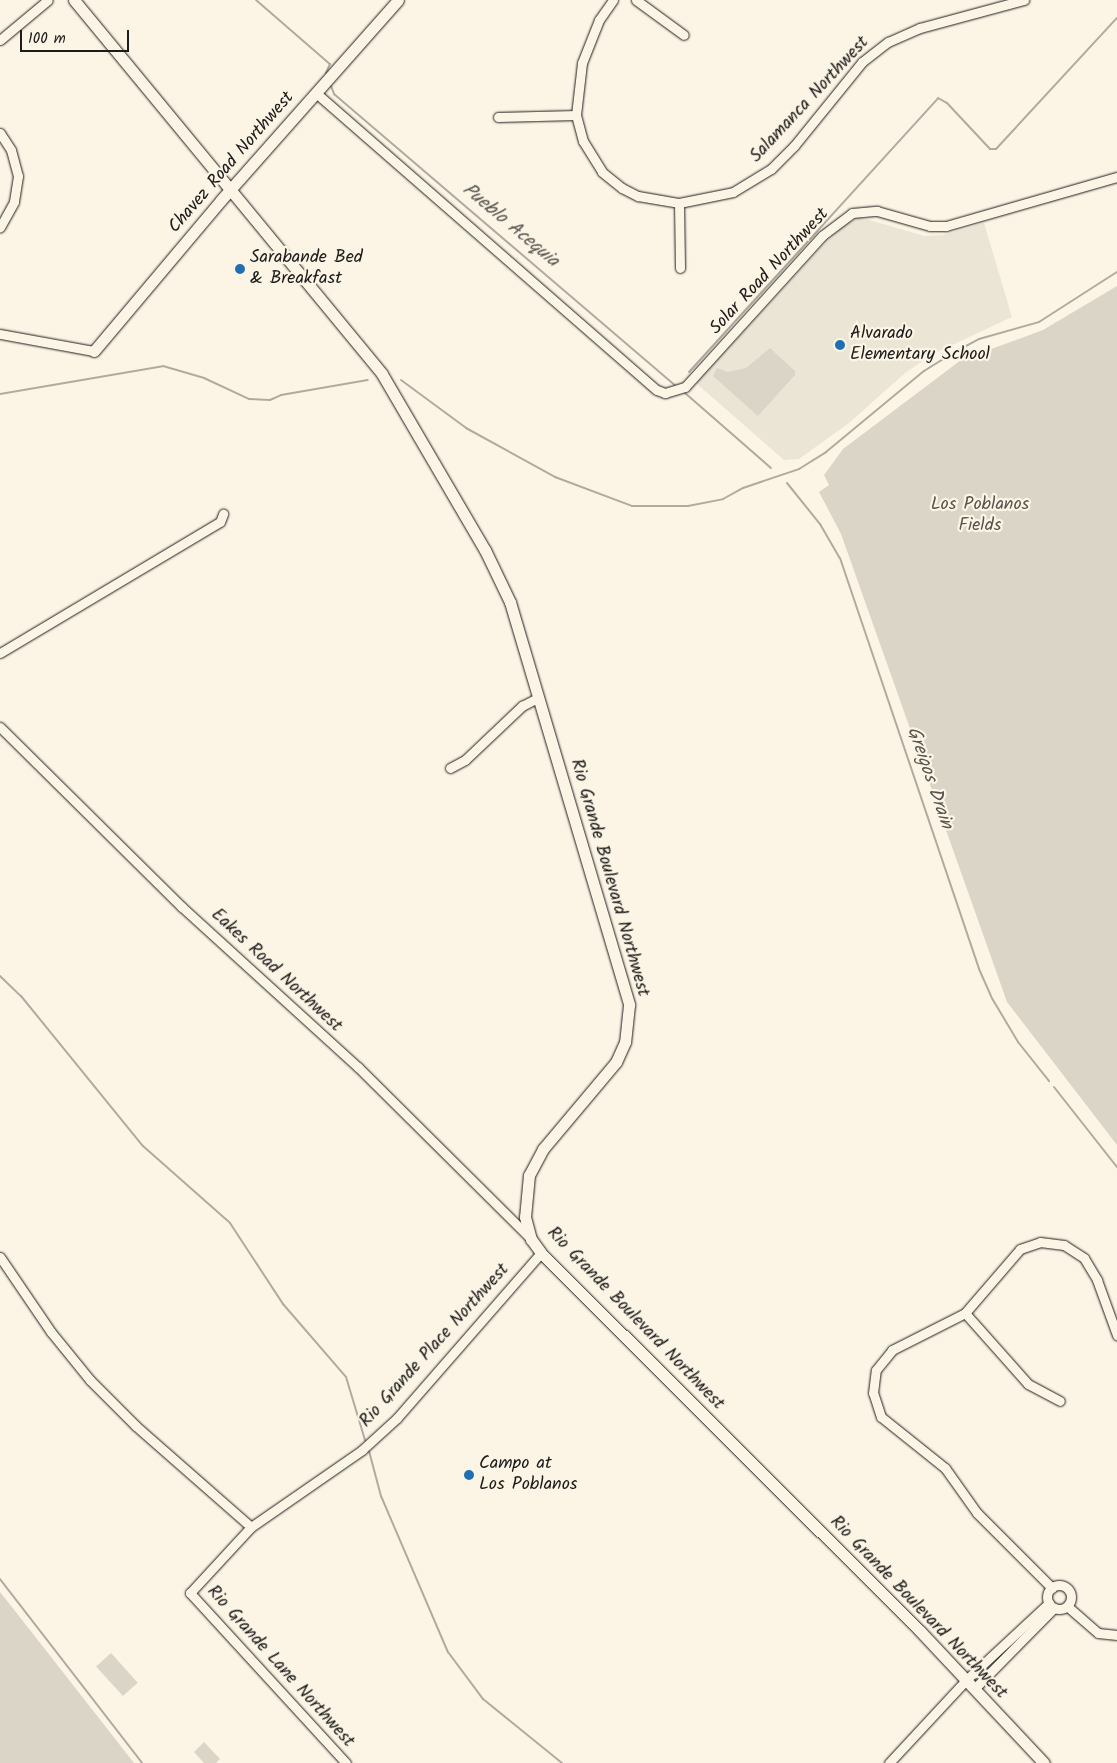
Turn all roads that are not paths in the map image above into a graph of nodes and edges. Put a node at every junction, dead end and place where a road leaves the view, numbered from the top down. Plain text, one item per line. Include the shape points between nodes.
1 (48, 0) edge
2 (74, 0) edge
3 (398, 0) edge
4 (614, 0) edge
5 (636, 0) edge
6 (1024, 0) edge
7 (684, 36) dead end
8 (0, 40) edge
9 (316, 93) junction
10 (576, 115) junction
11 (498, 117) dead end
12 (0, 133) edge
13 (1117, 177) edge
14 (230, 189) junction
15 (679, 203) junction
16 (0, 227) edge
17 (680, 268) dead end
18 (0, 334) edge
19 (94, 351) joint
20 (223, 514) dead end
21 (0, 653) edge
22 (538, 698) junction
23 (0, 727) edge
24 (450, 768) dead end
25 (531, 1240) junction
26 (541, 1253) junction
27 (0, 1257) edge
28 (965, 1313) junction
29 (1117, 1335) edge
30 (1060, 1401) dead end
31 (251, 1528) junction
32 (1052, 1588) junction
33 (190, 1592) joint
34 (1052, 1605) junction
35 (1067, 1606) junction
36 (1117, 1635) edge
37 (966, 1680) junction
38 (974, 1689) junction
39 (346, 1763) edge
40 (888, 1763) edge
41 (1044, 1763) edge

1 - 8 street
2 - 14 street, Rio Grande Boulevard Northwest
3 - 9 street, Chavez Road Northwest
4 - 10 street, Salamanca Northwest via 599,20 582,63
5 - 7 street
6 - 15 street, Salamanca Northwest via 920,28 888,42 862,62 794,146 771,169 739,190
9 - 13 street, Solar Road Northwest via 657,390 665,393 685,387 824,235 852,213 877,211 930,226 946,226
9 - 14 street, Chavez Road Northwest
10 - 11 street
10 - 15 street, Salamanca Northwest via 590,156 610,179 638,196
12 - 16 street via 11,150 18,176 14,202
14 - 19 street, Chavez Road Northwest
14 - 22 street, Rio Grande Boulevard Northwest via 397,395 500,580 510,602
15 - 17 street
18 - 19 street
20 - 21 street via 220,522
22 - 24 street via 522,706 465,760
22 - 25 street, Rio Grande Boulevard Northwest via 626,989 629,1023 616,1062 536,1160 525,1194 525,1217
23 - 25 street, Eakes Road Northwest via 182,907 358,1067
25 - 26 street, Rio Grande Boulevard Northwest
26 - 31 street, Rio Grande Place Northwest via 390,1424 362,1450
26 - 37 street, Rio Grande Boulevard Northwest
27 - 31 street via 51,1332 90,1380 136,1426
28 - 29 street via 1020,1250 1040,1242 1064,1245 1084,1258 1098,1280
28 - 30 street via 1028,1384
28 - 32 street via 892,1350 876,1370 873,1393 882,1417 945,1468 977,1513
31 - 33 street, Rio Grande Place Northwest
32 - 34 street via 1048,1595
32 - 35 street via 1061,1586 1069,1591
33 - 39 street, Rio Grande Lane Northwest
34 - 35 street
34 - 37 street
34 - 38 street
35 - 36 street via 1098,1633
37 - 38 street, Rio Grande Boulevard Northwest
37 - 40 street
38 - 41 street, Rio Grande Boulevard Northwest

